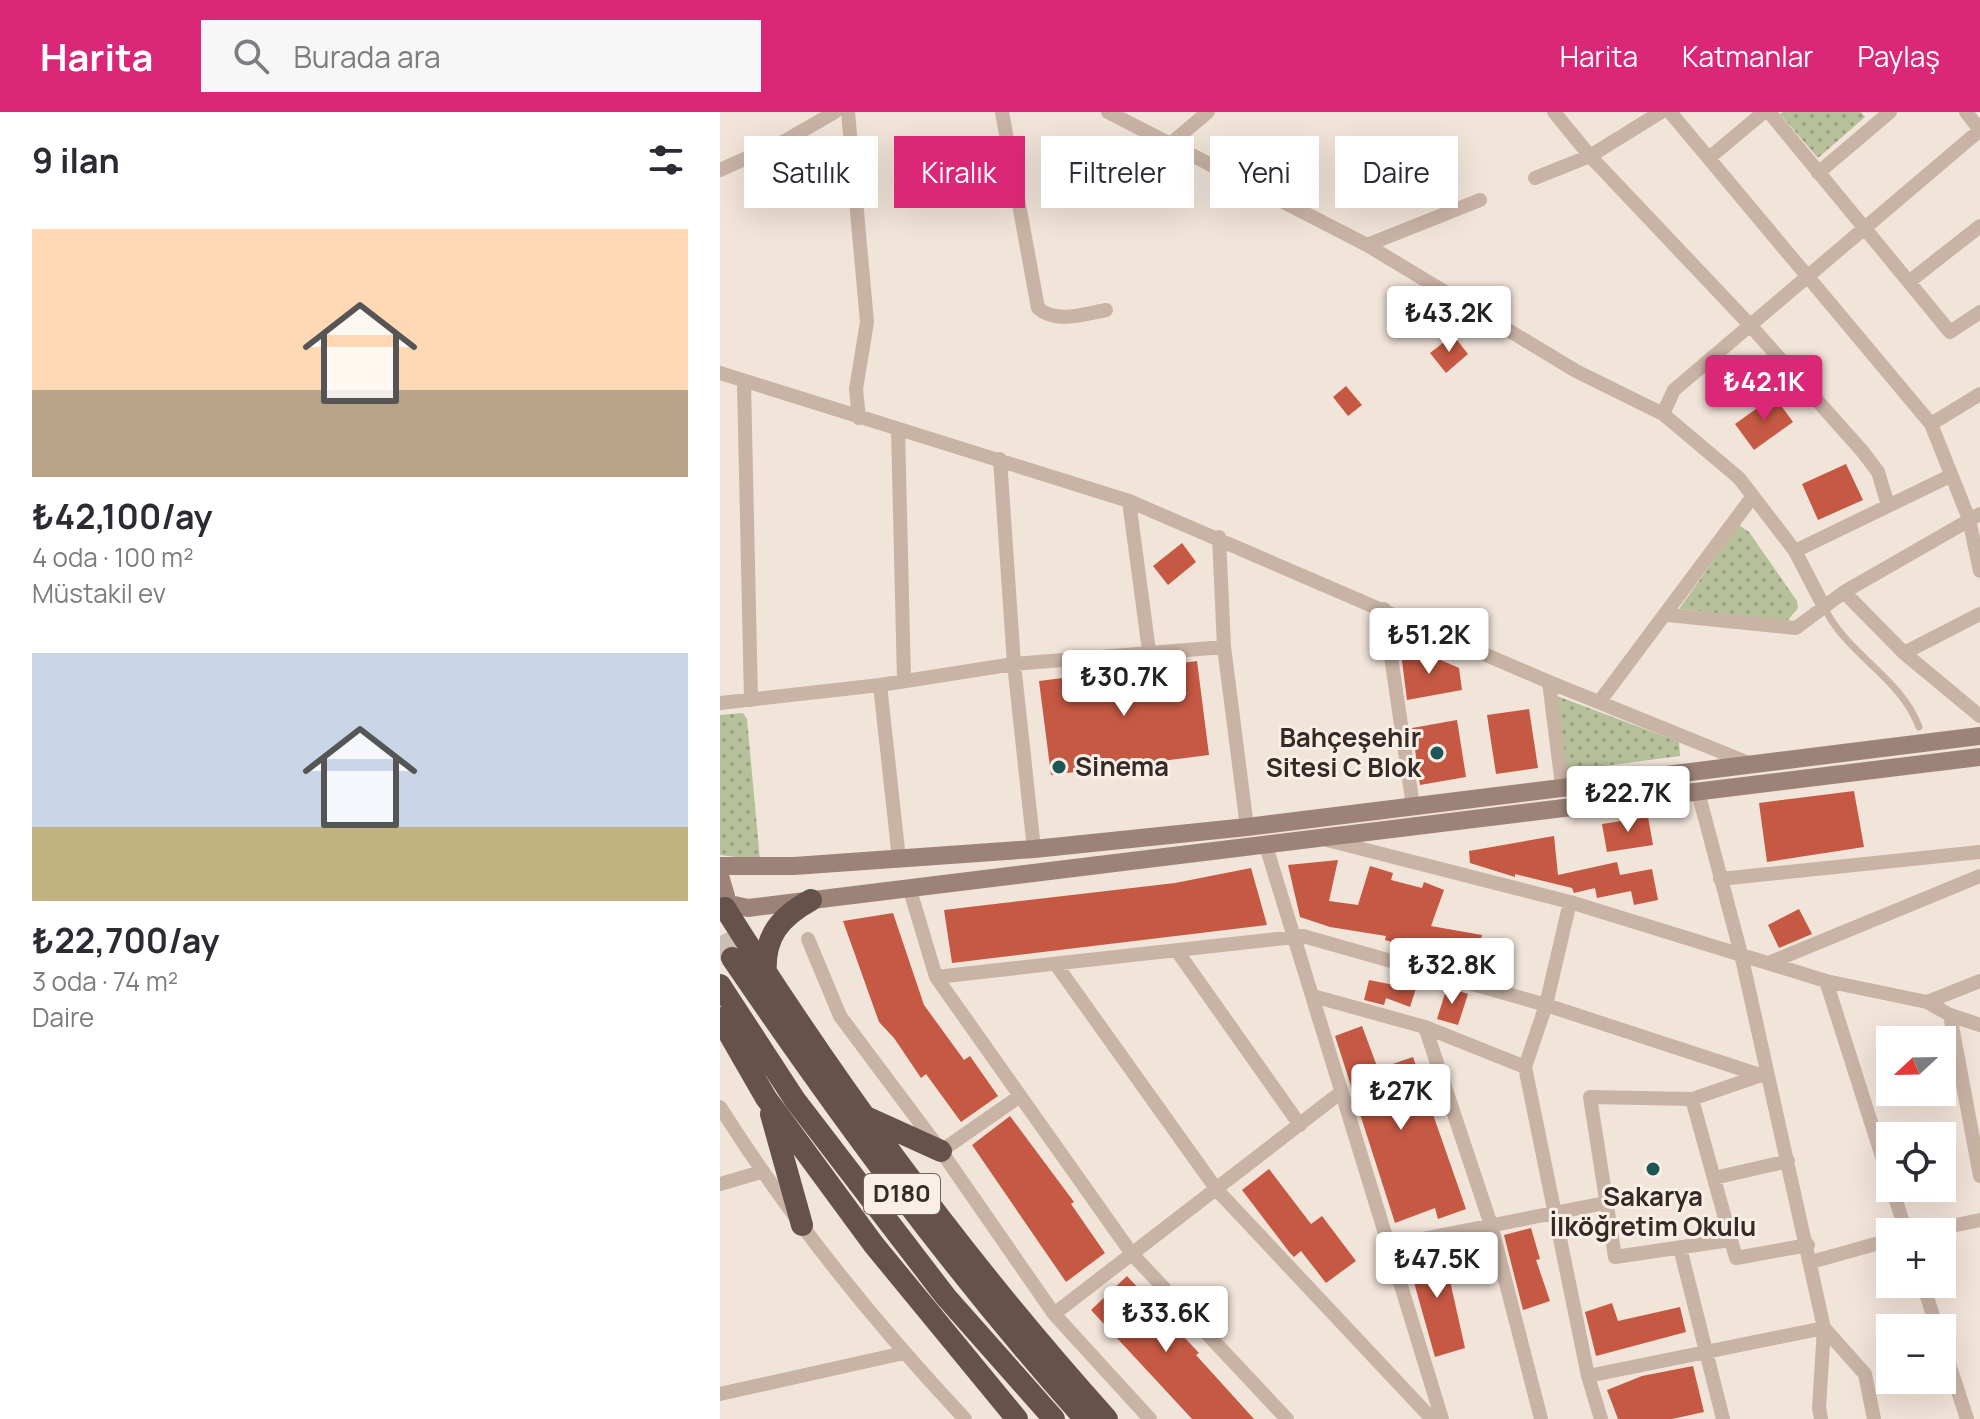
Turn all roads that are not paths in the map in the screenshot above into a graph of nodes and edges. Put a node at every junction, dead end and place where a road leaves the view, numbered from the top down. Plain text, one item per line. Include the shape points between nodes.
1 (835, 112) edge
2 (848, 112) edge
3 (1002, 112) edge
4 (1108, 112) edge
5 (1208, 112) edge
6 (1554, 112) edge
7 (1661, 112) edge
8 (1670, 112) edge
9 (1766, 112) edge
10 (1966, 112) edge
11 (1882, 114) edge
12 (1980, 130) edge
13 (1152, 136) edge
14 (1180, 136) edge
15 (1590, 156) junction
16 (1194, 158) edge
17 (1709, 158) junction
18 (720, 170) edge
19 (1818, 173) junction
20 (1535, 178) dead end
21 (1480, 200) dead end
22 (1863, 228) junction
23 (1978, 232) edge
24 (1367, 245) junction
25 (1806, 275) junction
26 (1910, 281) junction
27 (1106, 310) dead end
28 (1980, 312) edge
29 (1749, 324) junction
30 (720, 373) edge
31 (744, 383) junction
32 (1980, 394) edge
33 (1663, 414) junction
34 (859, 418) junction
35 (1931, 424) junction
36 (898, 429) junction
37 (1000, 459) junction
38 (1950, 476) junction
39 (1753, 496) junction
40 (1129, 501) junction
41 (1888, 505) junction
42 (1974, 516) edge
43 (1219, 537) junction
44 (1795, 551) junction
45 (1980, 571) edge
46 (1844, 592) junction
47 (1823, 605) junction
48 (1384, 609) junction
49 (1980, 614) edge
50 (1668, 615) junction
51 (1224, 647) junction
52 (1149, 651) junction
53 (1904, 653) junction
54 (1014, 664) junction
55 (904, 680) junction
56 (1549, 682) junction
57 (880, 685) junction
58 (751, 700) junction
59 (1600, 701) junction
60 (720, 703) edge
61 (1980, 716) edge
62 (1919, 727) dead end
63 (1980, 736) edge
64 (1980, 757) edge
65 (1755, 766) junction
66 (1562, 785) junction
67 (1698, 792) junction
68 (1413, 806) junction
69 (1255, 826) junction
70 (1320, 838) junction
71 (1258, 846) junction
72 (1034, 849) junction
73 (1980, 852) edge
74 (899, 859) junction
75 (720, 866) edge
76 (720, 876) edge
77 (1980, 876) edge
78 (1720, 879) junction
79 (909, 887) junction
80 (811, 900) junction
81 (1570, 902) junction
82 (723, 910) edge
83 (1292, 937) junction
84 (808, 939) dead end
85 (1177, 951) junction
86 (1741, 954) junction
87 (732, 958) tunnel mouth
88 (1771, 962) junction
89 (1057, 966) junction
90 (766, 975) junction
91 (936, 977) junction
92 (1826, 981) junction
93 (1980, 981) edge
94 (720, 985) edge
95 (1313, 996) junction
96 (1927, 1002) junction
97 (1546, 1005) junction
98 (1950, 1015) junction
99 (720, 1018) edge
100 (1980, 1025) edge
101 (1425, 1027) junction
102 (1525, 1067) junction
103 (1763, 1076) junction
104 (1340, 1093) junction
105 (1020, 1096) junction
106 (766, 1098) junction
107 (1692, 1099) junction
108 (720, 1107) edge
109 (1973, 1108) edge
110 (863, 1115) junction
111 (1300, 1125) junction
112 (1876, 1138) edge
113 (941, 1151) junction
114 (1788, 1161) junction
115 (761, 1172) junction
116 (1980, 1176) edge
117 (1714, 1178) junction
118 (720, 1184) edge
119 (1217, 1190) junction
120 (1605, 1203) junction
121 (1553, 1213) junction
122 (1980, 1220) edge
123 (802, 1225) junction
124 (1491, 1225) junction
125 (1956, 1225) edge
126 (1730, 1240) junction
127 (1876, 1244) edge
128 (1808, 1245) junction
129 (1386, 1246) junction
130 (1680, 1248) junction
131 (1132, 1254) junction
132 (1811, 1262) junction
133 (1054, 1314) junction
134 (1824, 1328) junction
135 (1706, 1349) junction
136 (904, 1353) junction
137 (1588, 1376) junction
138 (1956, 1385) edge
139 (720, 1394) edge
140 (965, 1419) edge
141 (1017, 1419) edge
142 (1054, 1419) edge
143 (1085, 1419) edge
144 (1107, 1419) edge
145 (1150, 1419) edge
146 (1287, 1419) edge
147 (1432, 1419) edge
148 (1442, 1419) edge
149 (1541, 1419) edge
150 (1601, 1419) edge
151 (1723, 1419) edge
152 (1821, 1419) edge
153 (1874, 1419) edge
154 (1967, 1419) edge

1 - 18 street
2 - 34 street via 867,322 856,389
3 - 27 street via 1038,308 1061,317
4 - 13 street
5 - 14 street
6 - 15 street
7 - 15 street
8 - 17 street
9 - 17 street
9 - 19 street
10 - 12 street
11 - 19 street
12 - 22 street
15 - 20 street
15 - 29 street
16 - 24 street
17 - 25 street
19 - 22 street
21 - 24 street
22 - 25 street
22 - 26 street
23 - 26 street
24 - 33 street via 1576,371
25 - 29 street
25 - 35 street
26 - 28 street via 1950,332
29 - 33 street via 1674,390
29 - 41 street via 1863,452 1878,472
30 - 31 street
31 - 34 street
31 - 58 street
32 - 35 street
33 - 39 street
34 - 36 street
35 - 38 street
36 - 37 street
36 - 55 street
37 - 40 street
37 - 54 street
38 - 41 street
38 - 42 street
39 - 44 street
39 - 50 street
40 - 43 street
40 - 52 street
41 - 44 street
42 - 45 street
42 - 46 street
43 - 48 street
43 - 51 street
44 - 47 street
46 - 47 street
46 - 53 street
47 - 50 street via 1796,628
47 - 62 lane via 1841,638 1902,695
48 - 56 street
48 - 68 street
49 - 53 street
50 - 59 street
51 - 52 street
51 - 69 street
52 - 54 street
53 - 61 street
54 - 55 street
54 - 72 street
55 - 57 street
56 - 59 street
56 - 66 street
57 - 58 street
57 - 74 street
58 - 60 street
59 - 65 street
63 - 65 main road
64 - 67 main road
65 - 66 main road
66 - 68 main road
67 - 70 main road
67 - 78 street
68 - 69 main road
69 - 71 main road
69 - 72 main road
70 - 71 main road
70 - 81 street
71 - 79 main road
71 - 83 street
72 - 74 main road
73 - 78 street
74 - 75 main road
76 - 82 main road
77 - 88 street
78 - 86 street
79 - 80 main road
79 - 91 street
80 - 82 main road
80 - 90 highway via 791,911 770,936
81 - 86 street
81 - 97 street
82 - 90 highway
83 - 85 street
83 - 95 street
83 - 97 street
84 - 113 street via 840,1016
85 - 89 street
85 - 111 street
86 - 88 street
86 - 103 street
87 - 143 highway, D180 via 838,1113 1028,1356
88 - 92 street
89 - 91 street
89 - 119 street
90 - 110 highway
91 - 105 street
92 - 96 street
92 - 112 street
93 - 96 street
94 - 142 highway via 804,1113 946,1297
95 - 101 street
95 - 104 street
96 - 98 street
97 - 102 street
97 - 103 street
98 - 100 street
98 - 109 street
99 - 106 highway
101 - 102 street
101 - 124 street
102 - 121 street
103 - 107 street
103 - 114 street
104 - 111 street
104 - 129 street
105 - 113 street
105 - 131 street
106 - 123 highway
106 - 141 highway via 874,1245
107 - 117 street
107 - 120 street via 1590,1097
108 - 115 street
109 - 116 street
110 - 113 highway
110 - 144 highway via 1021,1322
111 - 119 street
113 - 133 street
114 - 117 street
114 - 128 street
115 - 118 street
115 - 123 street
117 - 126 street
119 - 131 street
119 - 147 street
120 - 121 street
120 - 130 street via 1615,1257
121 - 124 street
121 - 137 street
122 - 125 street
123 - 136 street
124 - 129 street
124 - 149 street
126 - 128 street via 1736,1258
126 - 130 street
127 - 132 street
128 - 132 street
129 - 148 street
130 - 135 street
131 - 133 street
131 - 146 street
132 - 134 street
133 - 145 street
134 - 135 street
134 - 152 street
134 - 153 street via 1865,1374
135 - 137 street
135 - 151 street
136 - 139 street
136 - 140 street
137 - 150 street
138 - 154 street

